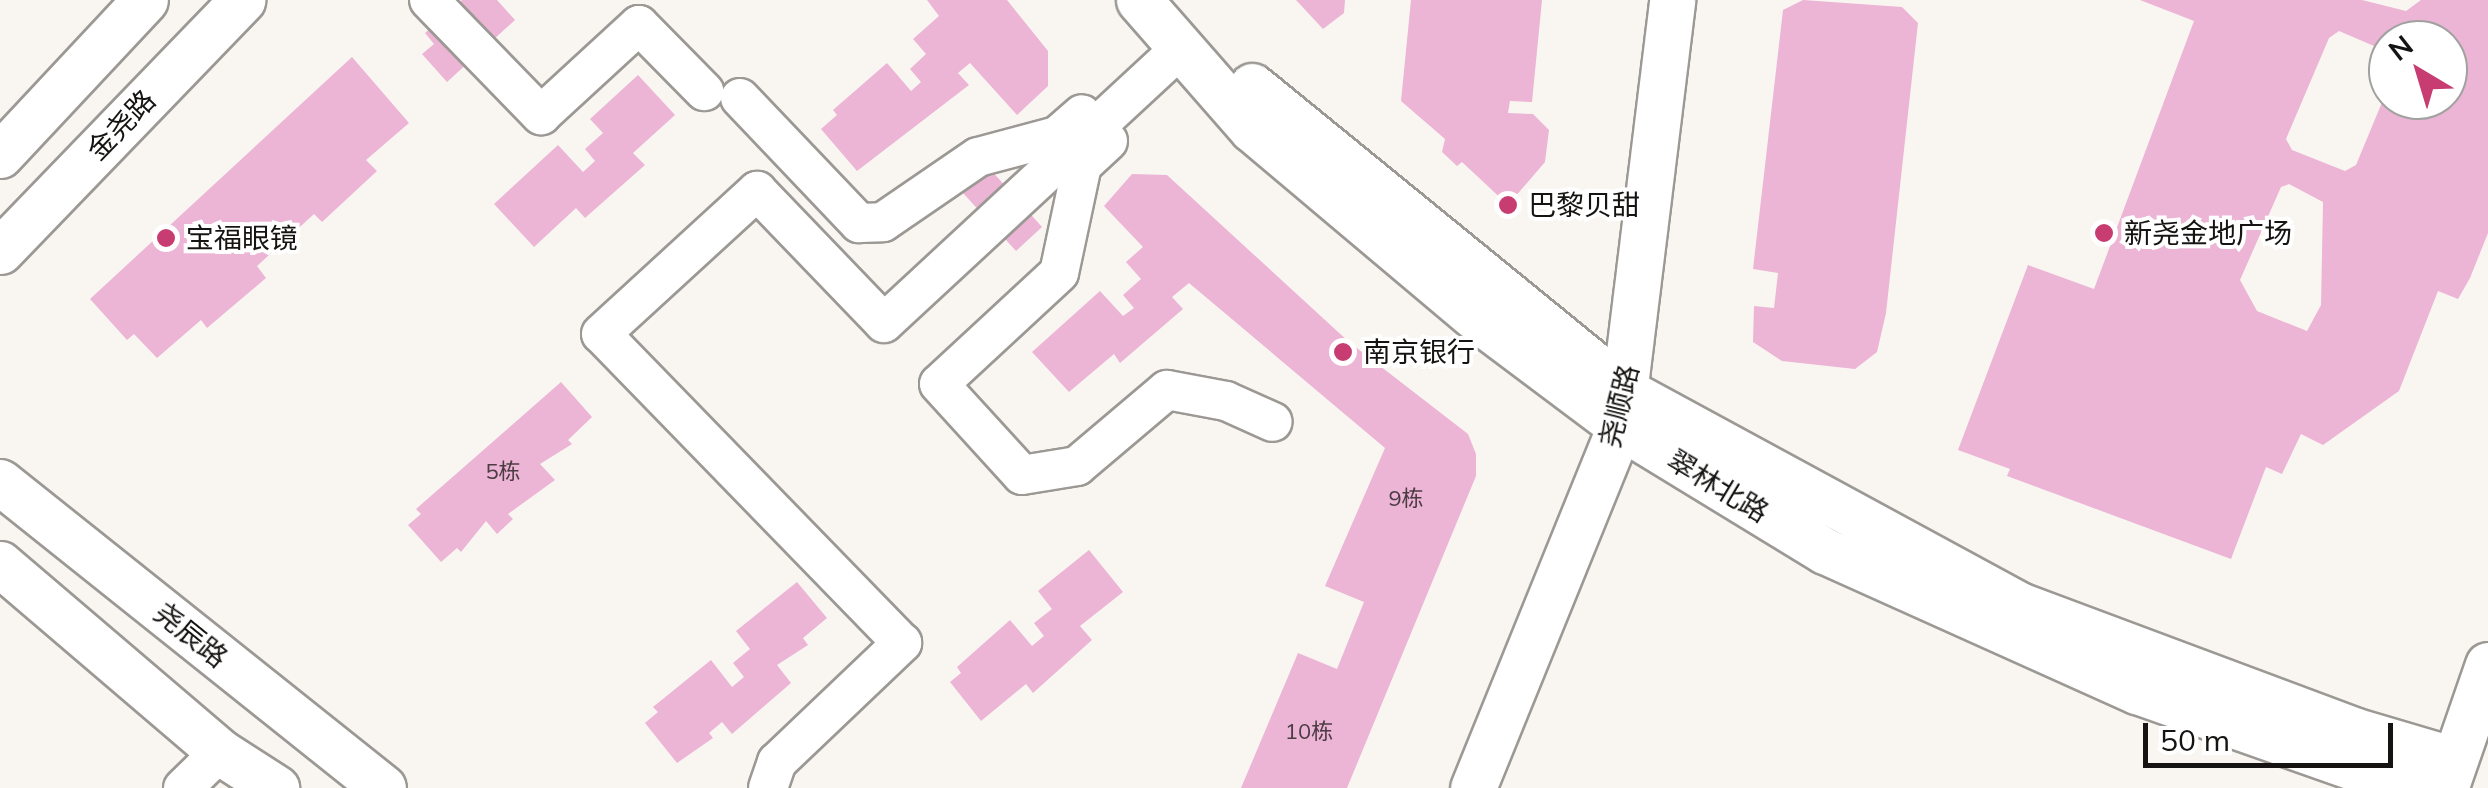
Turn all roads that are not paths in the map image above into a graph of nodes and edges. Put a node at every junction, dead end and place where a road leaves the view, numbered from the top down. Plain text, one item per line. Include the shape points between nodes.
1 (145, 0) edge
2 (242, 0) edge
3 (429, 0) edge
4 (1138, 0) edge
5 (1672, 0) edge
6 (1180, 36) edge
7 (0, 155) edge
8 (0, 250) edge
9 (1624, 409) junction
10 (1273, 422) dead end
11 (0, 482) edge
12 (0, 564) edge
13 (2488, 665) edge
14 (220, 752) junction
15 (2450, 774) edge
16 (182, 788) edge
17 (276, 788) edge
18 (383, 788) edge
19 (768, 788) edge
20 (1473, 788) edge
21 (2412, 788) edge

1 - 7 main road
2 - 8 main road, 金尧路
3 - 6 street via 541,115 639,25 859,223 883,222 978,157 1057,136
4 - 6 main road, 翠林北路
5 - 9 main road, 尧顺路
6 - 9 main road, 翠林北路 via 1262,97
6 - 9 main road, 翠林北路 via 1252,130 1480,321
6 - 10 street via 1082,166 1059,273 938,384 1022,475 1077,466 1167,390 1226,401
6 - 19 street via 884,323 758,191 600,334 902,643 777,762
9 - 15 main road, 翠林北路 via 2019,604
9 - 20 main road, 尧顺路
9 - 21 main road, 翠林北路 via 1825,551 2138,691
11 - 18 main road, 尧辰路
12 - 14 main road
13 - 15 main road
14 - 16 street
14 - 17 main road

